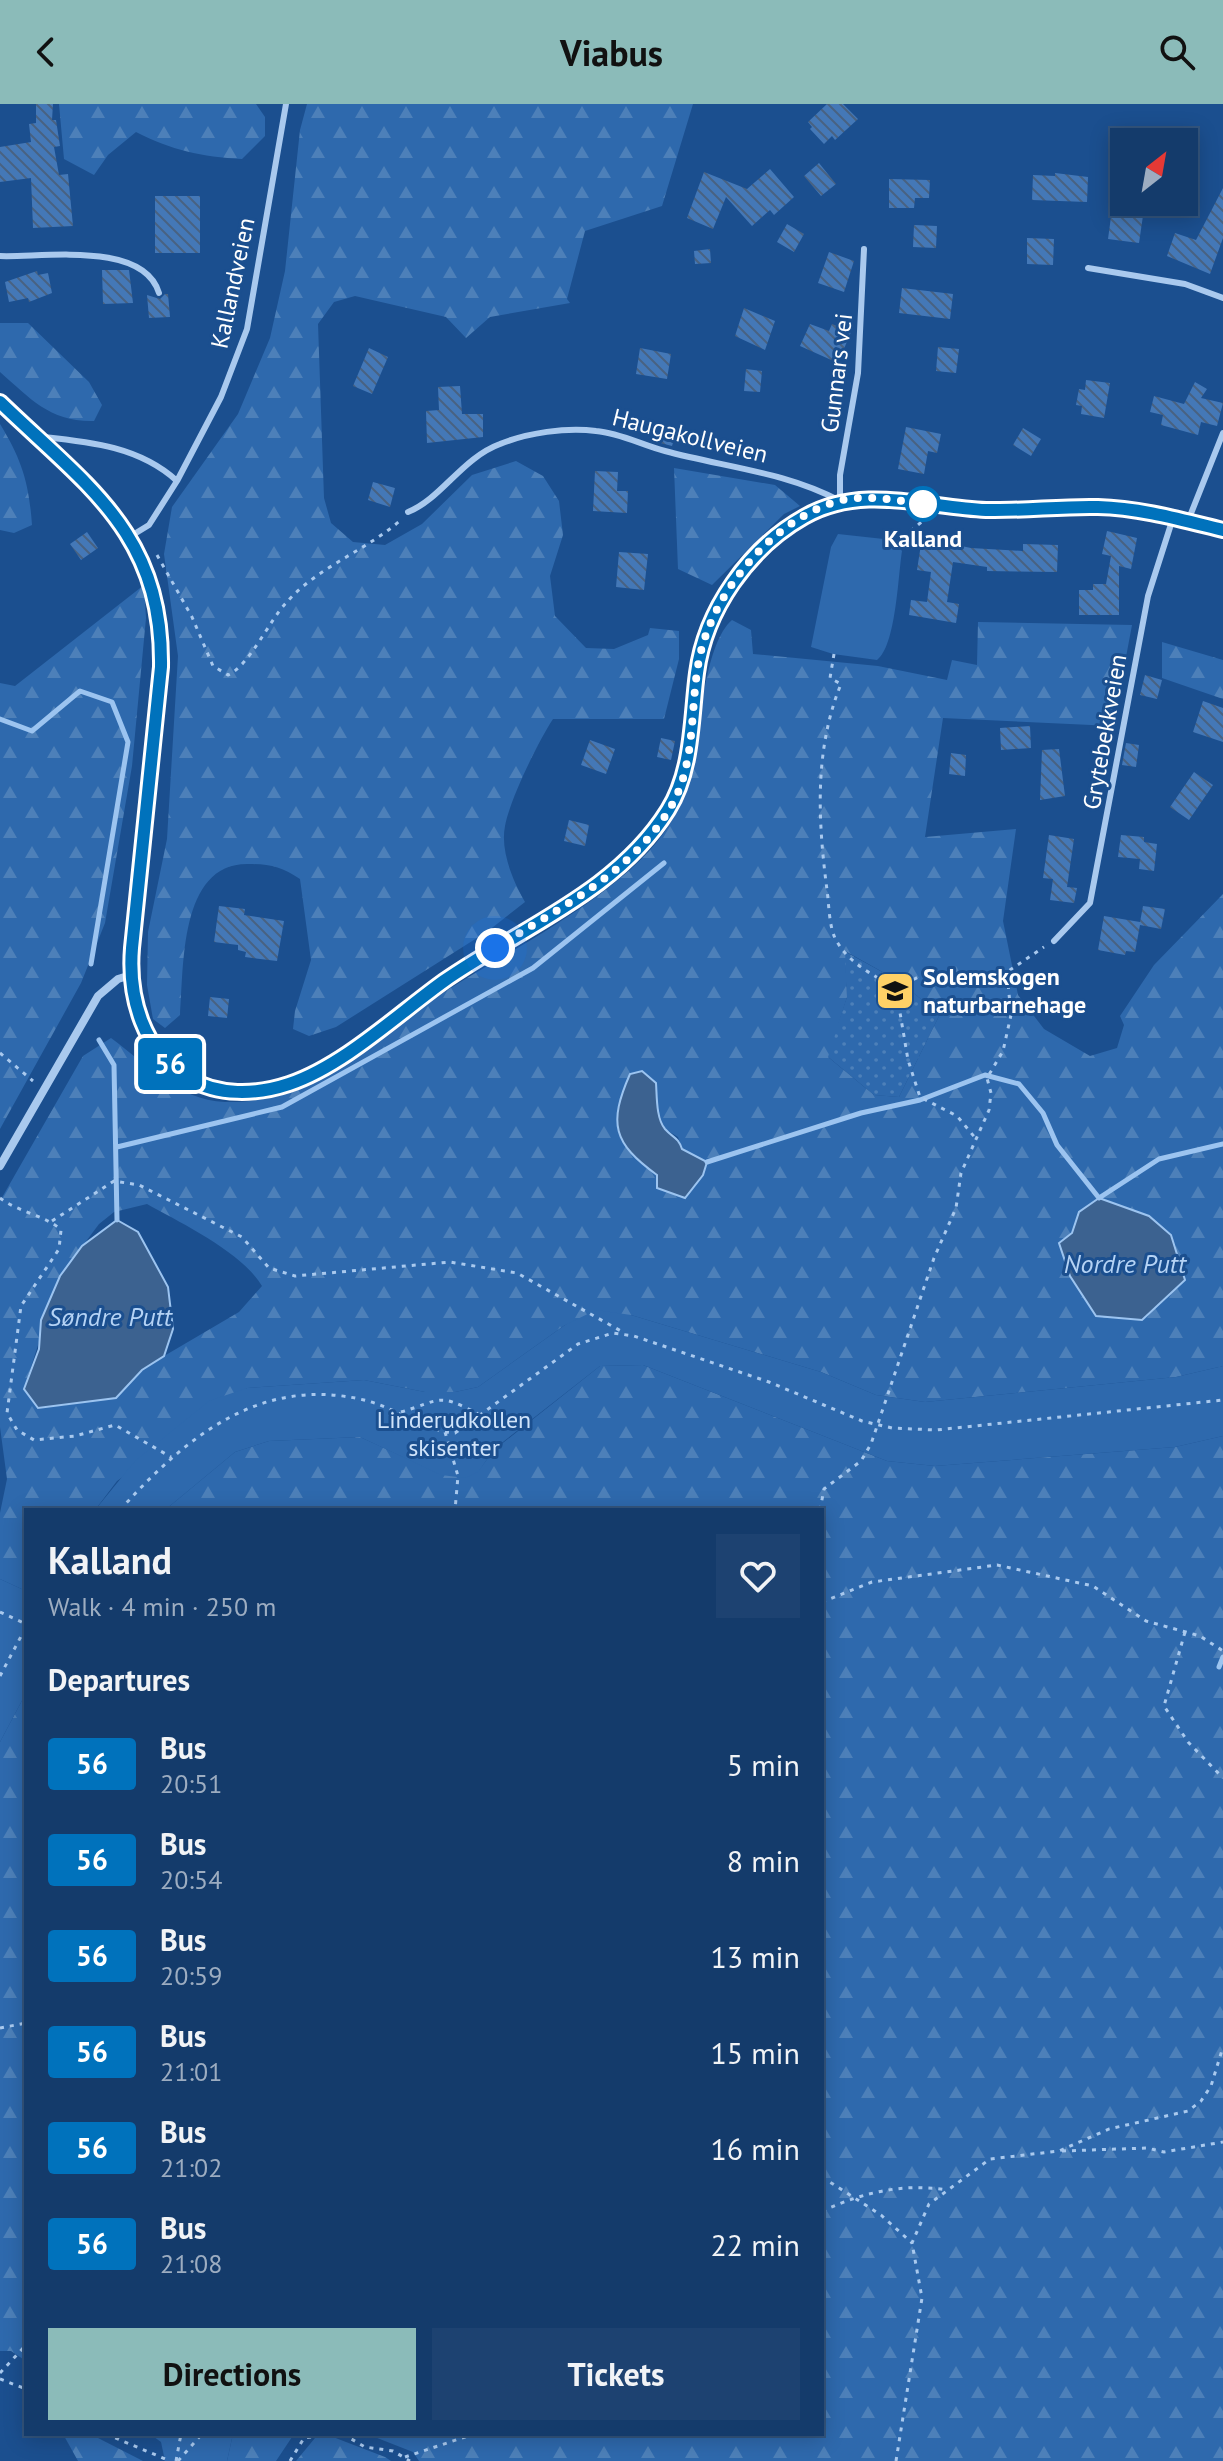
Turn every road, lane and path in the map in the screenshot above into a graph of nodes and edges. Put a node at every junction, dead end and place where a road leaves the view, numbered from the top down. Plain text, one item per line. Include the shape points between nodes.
1 (286, 104) edge
2 (864, 249) dead end
3 (0, 256) edge
4 (1088, 268) dead end
5 (159, 293) dead end
6 (1223, 298) edge
7 (0, 402) edge
8 (1223, 433) edge
9 (36, 436) junction
10 (177, 481) junction
11 (840, 501) junction
12 (932, 505) junction
13 (408, 512) joint
14 (1180, 520) junction
15 (1223, 530) edge
16 (131, 536) junction
17 (895, 544) dead end
18 (834, 654) dead end
19 (1054, 941) joint
20 (1007, 972) junction
21 (131, 975) junction
22 (896, 989) junction
23 (0, 1053) edge
24 (45, 1091) junction
25 (978, 1140) junction
26 (0, 1166) edge
27 (0, 1198) edge
28 (52, 1221) junction
29 (624, 1333) junction
30 (1223, 1400) edge
31 (401, 1412) junction
32 (478, 1414) junction
33 (878, 1426) junction
34 (445, 1432) junction
35 (171, 1457) junction
36 (122, 1508) edge
37 (455, 1508) edge
38 (820, 1508) edge
39 (824, 1601) edge
40 (0, 1612) edge
41 (24, 1624) edge
42 (24, 1629) edge
43 (1185, 1632) junction
44 (1223, 1651) edge
45 (0, 1676) edge
46 (1223, 1778) edge
47 (24, 2023) edge
48 (0, 2028) edge
49 (1223, 2047) edge
50 (1223, 2142) edge
51 (1059, 2151) junction
52 (824, 2178) edge
53 (948, 2190) junction
54 (856, 2196) junction
55 (824, 2210) edge
56 (912, 2243) junction
57 (24, 2347) edge
58 (0, 2376) edge
59 (24, 2388) edge
60 (111, 2436) edge
61 (181, 2436) edge
62 (200, 2436) edge
63 (320, 2436) edge
64 (346, 2436) edge
65 (468, 2436) edge
66 (405, 2457) junction
67 (170, 2461) edge
68 (177, 2461) edge
69 (290, 2461) edge
70 (410, 2461) edge
71 (896, 2461) edge

1 - 10 lane, Kallandveien via 247,329 221,397
2 - 11 lane, Gunnars vei via 858,373
3 - 5 lane via 115,259 148,276
4 - 6 lane via 1185,284
7 - 9 street
8 - 14 lane, Grytebekkveien
9 - 10 lane via 85,441 138,456
9 - 16 street
10 - 16 lane, Kallandveien via 149,525
11 - 12 street via 865,498
11 - 13 lane, Haugakollveien via 808,484 665,452 615,434 570,430 488,449
11 - 21 street via 800,519 768,544 724,598 700,657 681,783 645,841 599,883 471,963 328,1065 298,1081 261,1091 218,1090 193,1081 154,1045 136,1004
12 - 14 street via 1099,507
12 - 17 path via 925,520
13 - 16 path via 298,590 228,675 213,666 153,549
14 - 15 street
14 - 19 lane, Grytebekkveien via 1148,596 1090,903
16 - 21 street via 153,589 161,646
18 - 22 path via 830,678 841,684 822,757 819,829 834,936 850,961
19 - 20 path
20 - 22 path via 976,982 943,974 920,976
20 - 25 path via 1011,1015 1003,1051 987,1078 989,1110
21 - 24 street via 98,996
22 - 25 path via 920,1097 957,1116
23 - 24 path
24 - 26 street
25 - 33 path via 961,1173 956,1208
27 - 28 path via 35,1218
28 - 29 path via 114,1181 139,1185 242,1237 269,1268 295,1276 450,1262 517,1273
28 - 35 path via 61,1230 59,1249 21,1306 7,1413 17,1430 34,1440 115,1425
29 - 32 path via 601,1334 578,1344
29 - 33 path
30 - 33 path via 936,1430
31 - 32 path via 440,1398
31 - 34 path
31 - 35 path via 344,1396 272,1400 228,1416
32 - 34 path via 465,1429
33 - 38 path via 861,1461 824,1489
34 - 37 path via 458,1476
35 - 36 path
39 - 43 path via 872,1582 997,1565 1093,1586 1146,1621
40 - 41 path
42 - 45 path
43 - 44 path
43 - 46 path via 1164,1706 1188,1742
47 - 48 path
49 - 51 path via 1211,2086 1188,2111 1109,2129
50 - 51 path via 1164,2152
51 - 53 path via 990,2159
52 - 54 path
53 - 54 path via 917,2186
53 - 56 path via 929,2204
54 - 55 path
54 - 56 path
56 - 71 path via 922,2298
57 - 58 path
58 - 59 path
60 - 67 path
61 - 68 path
62 - 68 path
63 - 69 path via 304,2438
64 - 66 path via 365,2447
65 - 66 path
66 - 70 path

